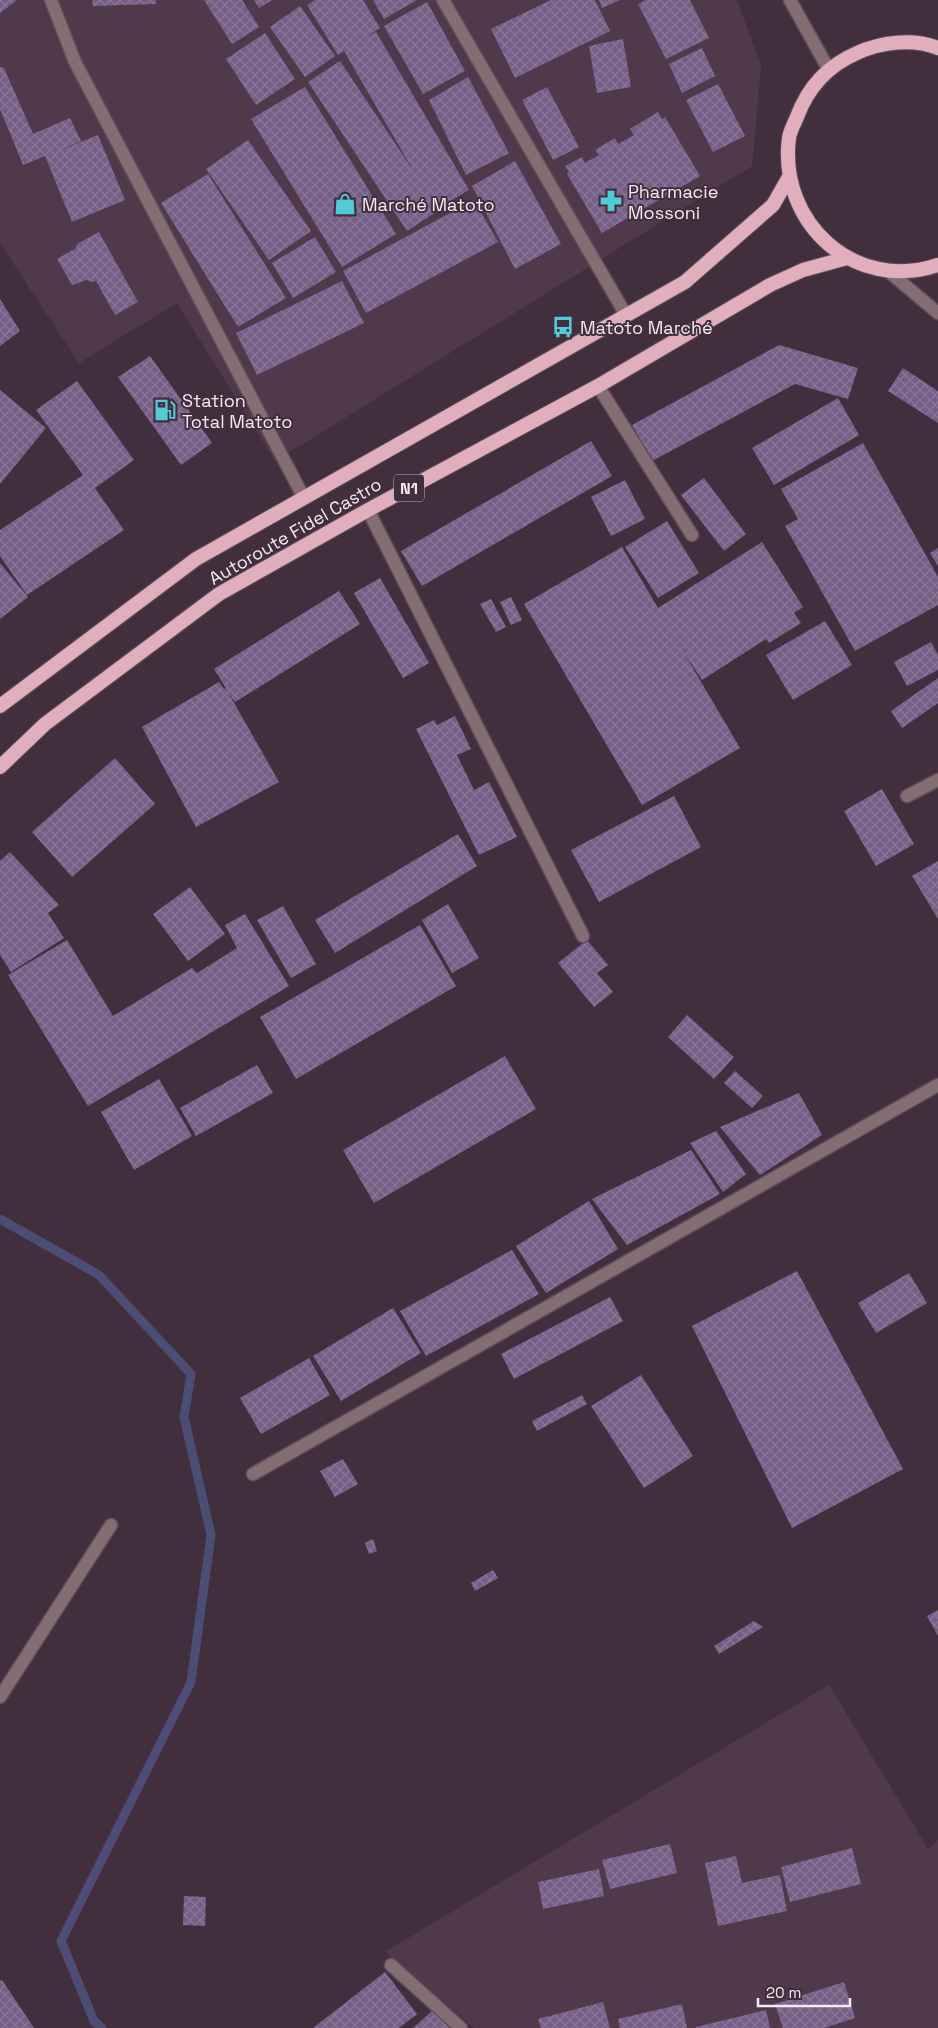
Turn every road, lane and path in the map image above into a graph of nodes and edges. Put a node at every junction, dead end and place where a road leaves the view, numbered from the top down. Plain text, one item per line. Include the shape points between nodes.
1 (51, 0) edge
2 (443, 0) edge
3 (790, 0) edge
4 (938, 48) edge
5 (829, 70) junction
6 (789, 177) junction
7 (847, 258) junction
8 (938, 265) edge
9 (888, 271) junction
10 (938, 312) edge
11 (626, 316) junction
12 (598, 386) junction
13 (304, 498) junction
14 (368, 510) junction
15 (692, 535) dead end
16 (0, 706) edge
17 (0, 767) edge
18 (938, 780) edge
19 (907, 796) dead end
20 (583, 936) dead end
21 (938, 1085) edge
22 (253, 1474) dead end
23 (111, 1525) dead end
24 (0, 1697) edge
25 (391, 1965) dead end
26 (461, 2028) edge

1 - 13 street via 75,62
2 - 11 street
3 - 5 street
4 - 5 highway via 905,42 884,44 864,49
5 - 6 highway via 803,100 789,137
6 - 7 highway via 797,203 811,227
6 - 11 highway, Autoroute Fidel Castro / N1 via 773,205 739,237 685,282
7 - 9 highway
7 - 12 highway, Autoroute Fidel Castro / N1 via 803,270 770,285
8 - 9 highway via 923,270
9 - 10 street
11 - 13 highway, Autoroute Fidel Castro / N1
12 - 14 highway, Autoroute Fidel Castro / N1
12 - 15 street
13 - 16 highway, Autoroute Fidel Castro / N1 via 196,559
14 - 17 highway, Autoroute Fidel Castro / N1 via 219,594 46,724
14 - 20 street
18 - 19 street
21 - 22 street
23 - 24 street
25 - 26 street

